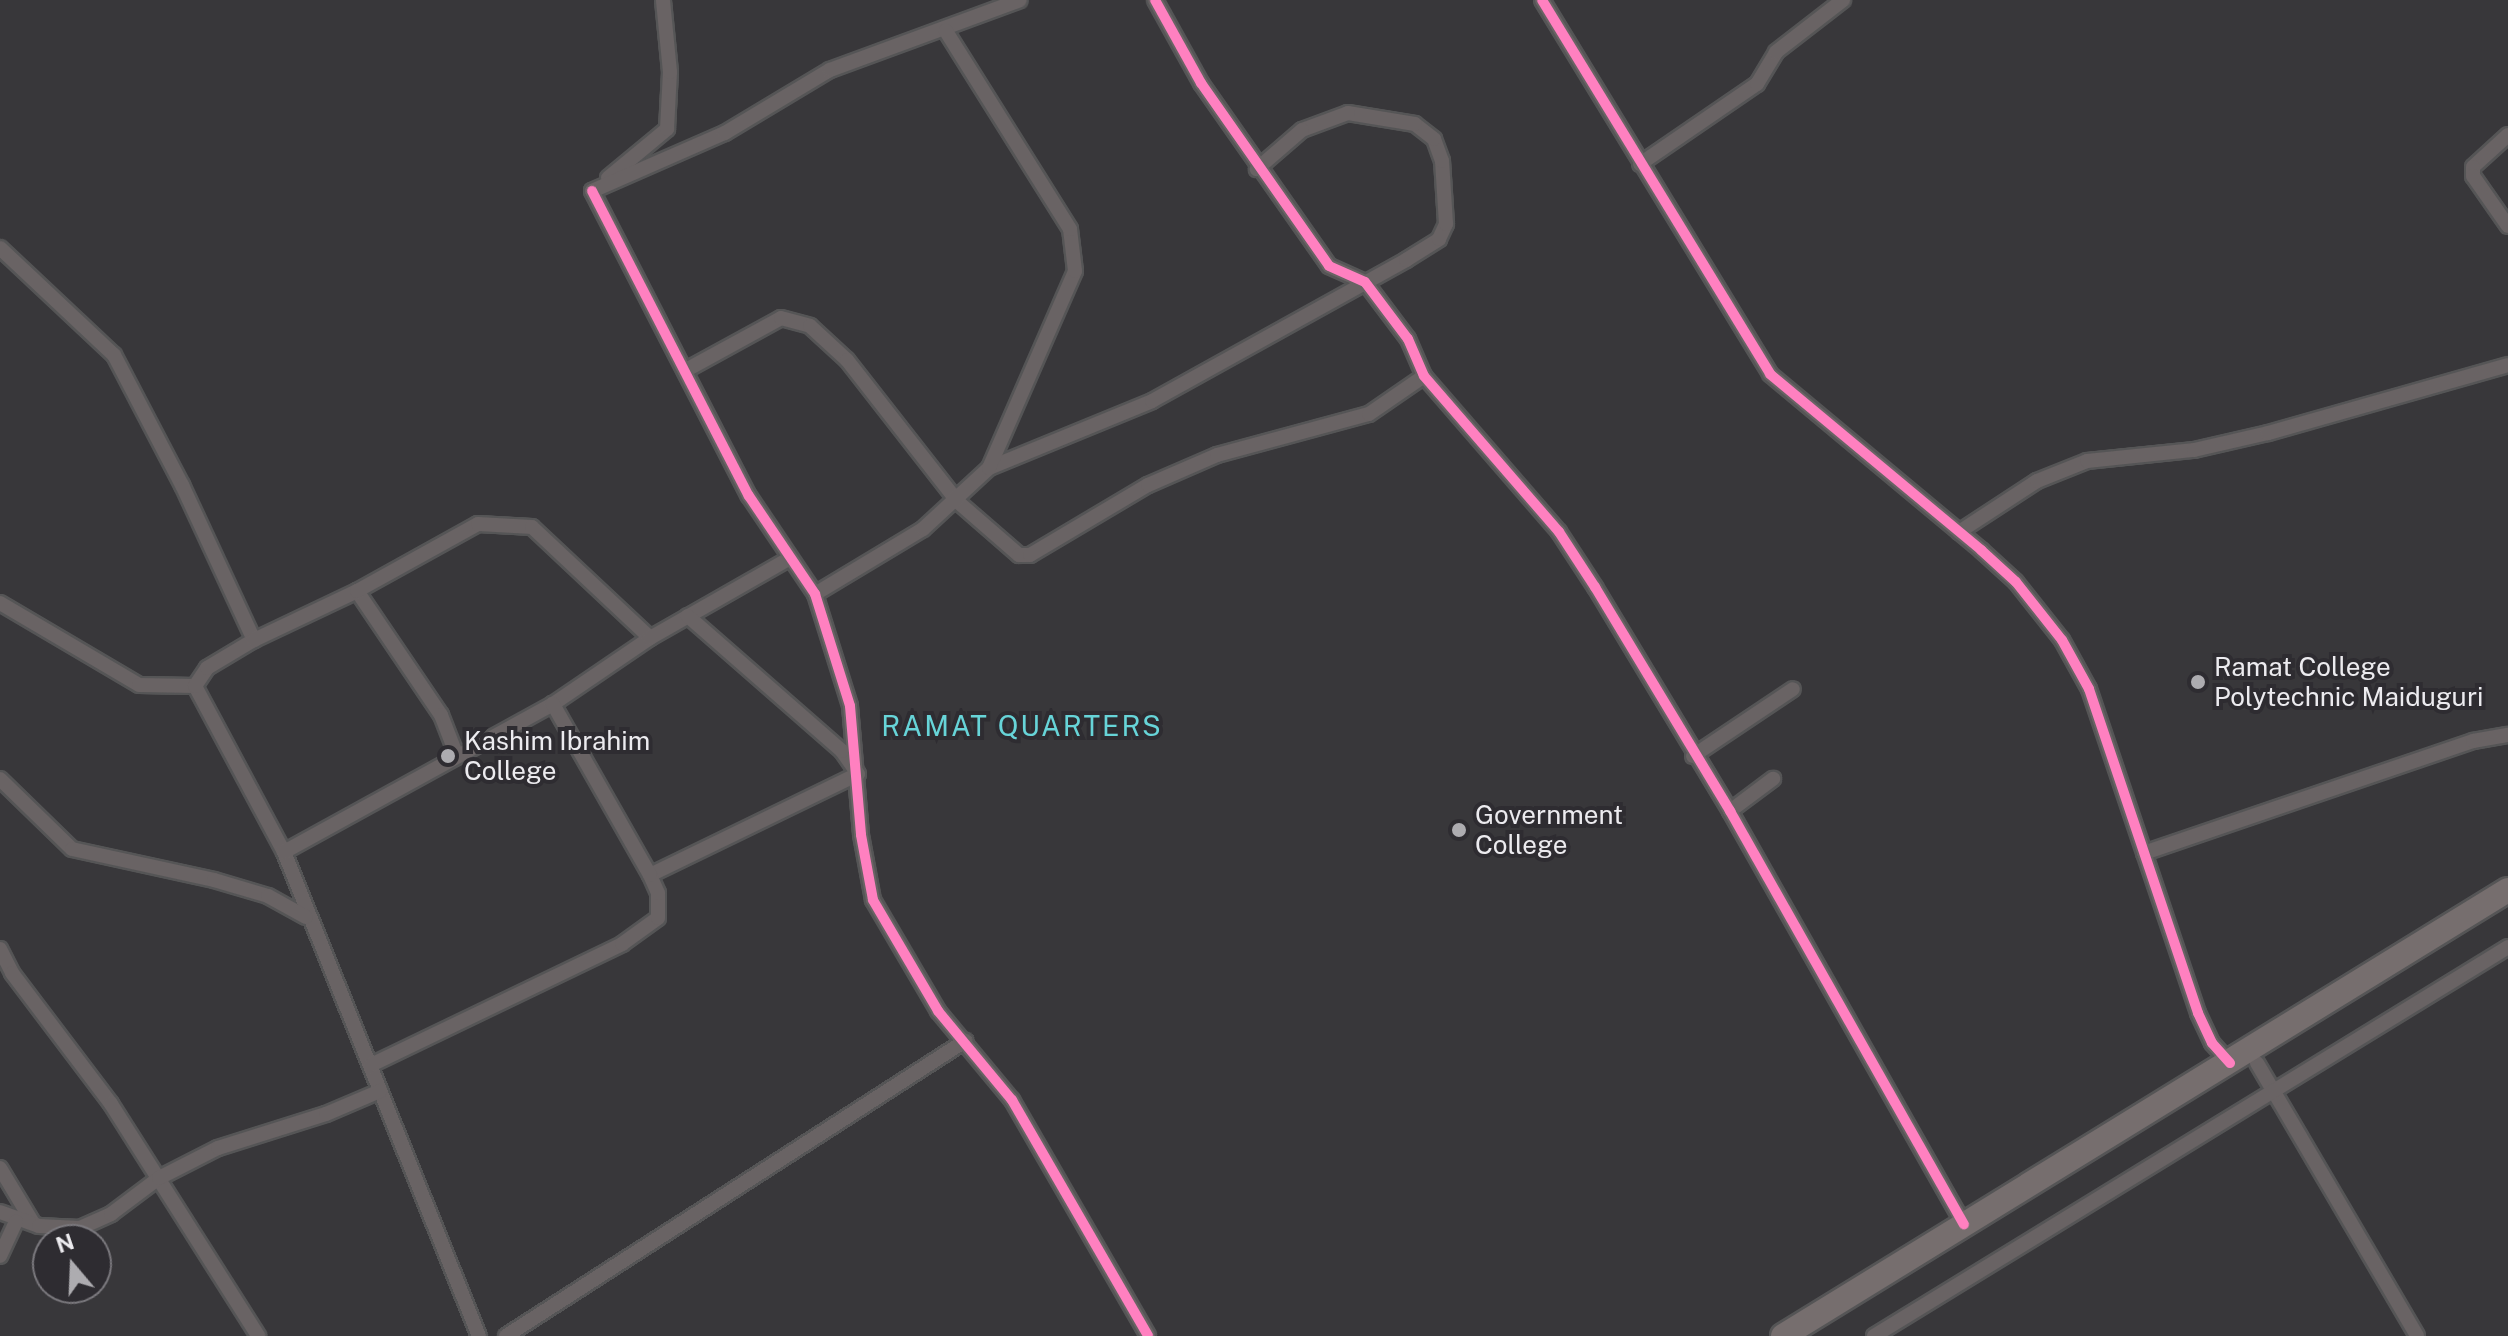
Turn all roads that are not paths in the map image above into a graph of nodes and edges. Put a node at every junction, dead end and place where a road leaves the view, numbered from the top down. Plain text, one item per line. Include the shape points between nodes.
1 (663, 0) edge
2 (1020, 0) edge
3 (1155, 0) edge
4 (1542, 0) edge
5 (1843, 0) edge
6 (946, 31) junction
7 (2508, 135) edge
8 (1640, 164) junction
9 (1257, 169) junction
10 (592, 191) junction
11 (2508, 226) edge
12 (0, 248) edge
13 (1365, 282) junction
14 (2508, 365) edge
15 (688, 369) junction
16 (1424, 376) junction
17 (989, 468) junction
18 (958, 502) junction
19 (1959, 532) junction
20 (790, 558) junction
21 (357, 591) junction
22 (815, 594) junction
23 (0, 603) edge
24 (688, 616) junction
25 (650, 638) junction
26 (254, 640) junction
27 (195, 686) junction
28 (1793, 689) dead end
29 (553, 704) junction
30 (2508, 735) edge
31 (457, 756) junction
32 (1693, 756) junction
33 (858, 774) junction
34 (0, 779) edge
35 (1773, 779) dead end
36 (1730, 811) junction
37 (284, 852) junction
38 (2144, 853) junction
39 (650, 875) junction
40 (2508, 890) edge
41 (2508, 908) edge
42 (306, 917) junction
43 (2508, 947) edge
44 (0, 949) edge
45 (965, 1041) junction
46 (2230, 1063) junction
47 (2257, 1063) junction
48 (371, 1065) junction
49 (380, 1091) junction
50 (2277, 1092) junction
51 (0, 1168) edge
52 (159, 1178) junction
53 (0, 1212) edge
54 (16, 1221) junction
55 (33, 1223) junction
56 (1964, 1224) junction
57 (0, 1256) edge
58 (258, 1336) edge
59 (479, 1336) edge
60 (506, 1336) edge
61 (1148, 1336) edge
62 (1783, 1336) edge
63 (1810, 1336) edge
64 (1874, 1336) edge
65 (2417, 1336) edge

1 - 10 street via 670,72 667,129
2 - 6 street
3 - 9 street
4 - 8 street
5 - 8 street via 1776,52 1757,84
6 - 10 street via 830,70 725,133
6 - 17 street via 1074,241 1075,271
7 - 11 street via 2473,167 2473,176
8 - 19 street via 1770,374
9 - 13 street via 1329,266
9 - 13 street via 1302,130 1348,113 1415,124 1434,139 1448,202 1439,239
10 - 15 street
12 - 26 street via 114,355
13 - 16 street via 1408,339
13 - 17 street via 1152,401
14 - 19 street via 2194,450 2087,461 2037,481
15 - 18 street via 781,318 810,326 847,360
15 - 20 street via 749,496
16 - 18 street via 1369,414 1217,455 1148,485 1030,555 1019,555
16 - 32 street via 1559,532
17 - 18 street
18 - 22 street
19 - 38 street via 2016,582 2062,640 2089,689
20 - 22 street
20 - 24 street
21 - 25 street via 478,524 532,527
21 - 26 street
21 - 31 street via 441,715
22 - 33 street via 850,706
23 - 27 street via 139,685
24 - 25 street
24 - 33 street via 842,751
25 - 29 street
26 - 27 street via 207,668
27 - 37 street
28 - 32 street
29 - 31 street
29 - 39 street
30 - 38 street via 2473,741
31 - 37 street
32 - 36 street
33 - 39 street
33 - 45 street via 861,835 873,900 938,1011
34 - 42 street via 72,849 214,880 268,896
35 - 36 street
36 - 56 street
37 - 42 street
38 - 46 street via 2198,1013
39 - 48 street via 658,893 658,918 622,944
40 - 46 highway
41 - 47 highway
42 - 48 street
43 - 50 street
44 - 52 street
45 - 60 street
45 - 61 street via 1012,1100
46 - 56 highway
47 - 50 street
47 - 63 highway
48 - 49 street
49 - 52 street via 218,1148
49 - 59 street
50 - 64 street
50 - 65 street
51 - 55 street
52 - 55 street via 111,1214 80,1228
52 - 58 street
53 - 54 street
54 - 55 street
54 - 57 street
56 - 62 highway

